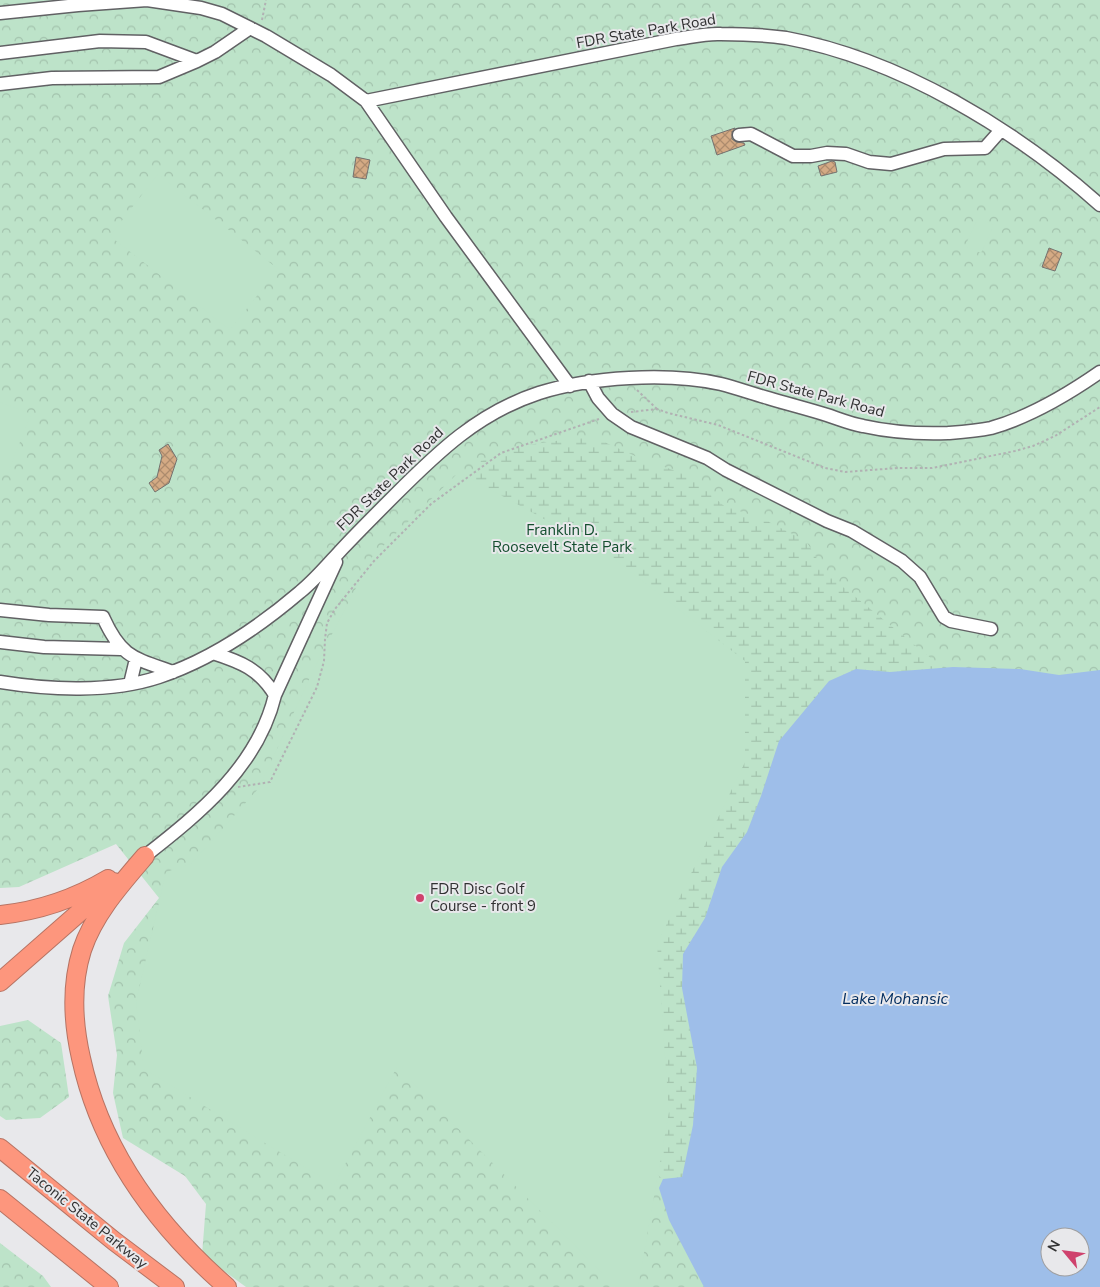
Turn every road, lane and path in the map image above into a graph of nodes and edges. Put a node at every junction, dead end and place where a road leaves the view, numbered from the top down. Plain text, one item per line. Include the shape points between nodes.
1 (266, 0) edge
2 (0, 14) edge
3 (254, 30) junction
4 (0, 53) edge
5 (197, 61) junction
6 (0, 84) edge
7 (366, 101) junction
8 (1001, 130) junction
9 (739, 135) dead end
10 (1100, 205) edge
11 (1100, 372) edge
12 (625, 379) junction
13 (589, 381) junction
14 (570, 386) junction
15 (1100, 407) edge
16 (657, 408) junction
17 (613, 414) junction
18 (342, 549) junction
19 (0, 610) edge
20 (991, 629) dead end
21 (0, 642) edge
22 (121, 649) junction
23 (213, 653) junction
24 (136, 659) junction
25 (173, 672) junction
26 (0, 682) edge
27 (130, 684) junction
28 (275, 695) junction
29 (221, 790) junction
30 (145, 856) junction
31 (0, 915) edge
32 (0, 982) edge
33 (0, 1148) edge
34 (0, 1199) edge
35 (69, 1254) junction
36 (89, 1287) edge
37 (109, 1287) edge
38 (175, 1287) edge
39 (227, 1287) edge

1 - 3 path via 264,15
2 - 3 lane via 147,0 201,8
3 - 5 lane
3 - 7 lane via 331,75
4 - 5 lane via 100,41 146,42
5 - 6 lane via 158,77 52,78
7 - 8 lane, FDR State Park Road via 676,39 720,34 784,38 856,58 912,80
7 - 14 lane
8 - 9 lane via 985,148 944,148 891,164 827,152 793,156 751,134
8 - 10 lane, FDR State Park Road via 1043,158
11 - 12 lane, FDR State Park Road via 1021,417 990,428 932,434 861,426 721,384 686,379
12 - 13 lane, FDR State Park Road
12 - 16 path
13 - 14 lane, FDR State Park Road
13 - 17 lane via 598,398
14 - 18 lane, FDR State Park Road via 538,394 495,412 464,432 432,458
15 - 16 path via 1055,436 1015,451 932,468 845,472 825,468 718,425
16 - 17 path
17 - 20 lane via 631,427 707,458 826,521 852,531 920,577 944,617
17 - 29 path via 500,453 414,520 374,561 327,623 324,661 317,687 270,782
18 - 23 lane, FDR State Park Road via 299,593
18 - 28 lane, FDR State Park Road
19 - 22 lane via 103,617
21 - 22 lane
22 - 24 lane
23 - 25 lane, FDR State Park Road
23 - 28 lane via 251,668 267,682
24 - 25 lane
24 - 27 lane
25 - 27 lane, FDR State Park Road
26 - 27 lane, FDR State Park Road via 76,688
28 - 29 lane, FDR State Park Road via 272,709 254,746
29 - 30 lane, FDR State Park Road
30 - 31 highway via 71,897 26,911
30 - 32 highway
30 - 39 highway via 99,915 82,950 74,996 79,1047 101,1123 129,1177 167,1228
33 - 38 highway, Taconic State Parkway
34 - 35 highway
35 - 36 highway
35 - 37 highway

